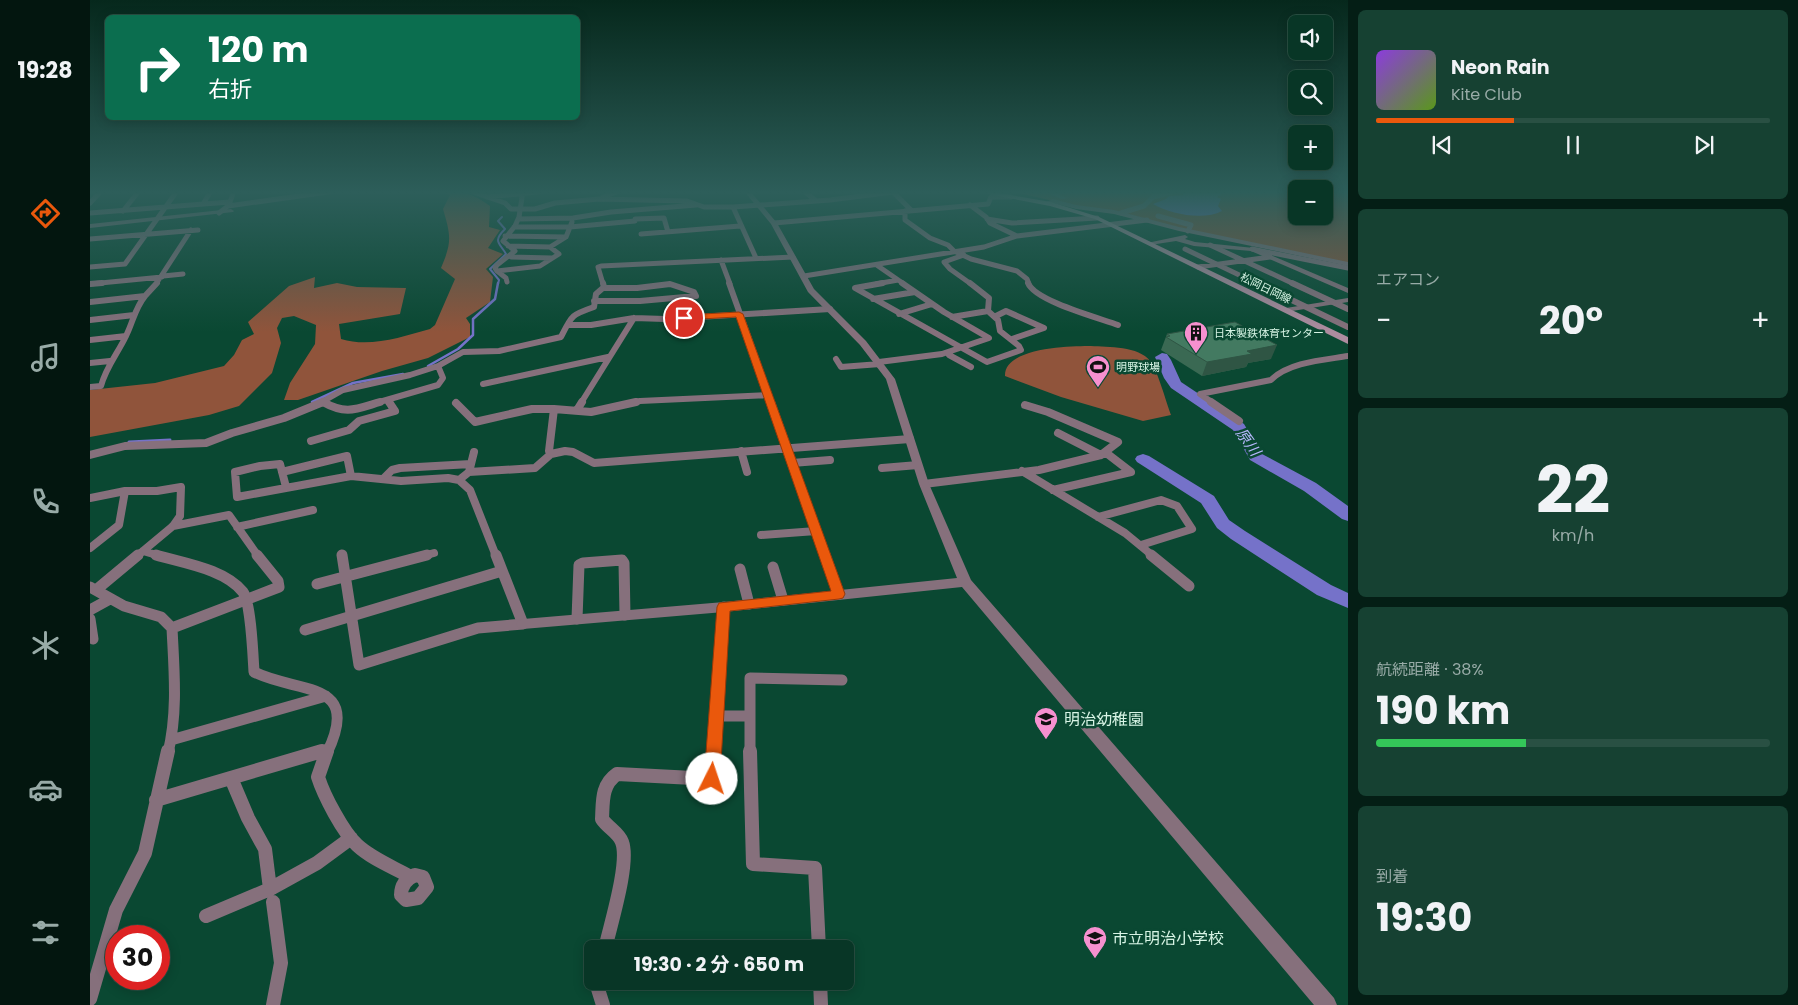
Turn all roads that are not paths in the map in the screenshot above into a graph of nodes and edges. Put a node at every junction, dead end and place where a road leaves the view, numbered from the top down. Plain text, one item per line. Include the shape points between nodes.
1 (108, 238) edge
2 (143, 238) edge
3 (189, 238) edge
4 (504, 238) edge
5 (565, 238) edge
6 (746, 238) edge
7 (782, 238) edge
8 (930, 238) edge
9 (1012, 238) edge
10 (1139, 238) edge
11 (1183, 238) edge
12 (1220, 238) edge
13 (90, 239) edge
14 (97, 239) junction
15 (1178, 239) junction
16 (1150, 243) junction
17 (508, 246) junction
18 (1210, 246) junction
19 (550, 247) junction
20 (90, 248) edge
21 (1185, 249) dead end
22 (1252, 249) junction
23 (954, 251) junction
24 (964, 255) junction
25 (511, 257) junction
26 (792, 257) junction
27 (1270, 257) junction
28 (555, 258) junction
29 (756, 258) junction
30 (721, 260) junction
31 (1242, 260) junction
32 (1316, 262) junction
33 (125, 264) junction
34 (1217, 264) junction
35 (1348, 264) edge
36 (878, 266) junction
37 (90, 267) edge
38 (1198, 267) junction
39 (1348, 268) edge
40 (120, 270) dead end
41 (496, 271) junction
42 (183, 274) dead end
43 (1348, 275) edge
44 (116, 276) dead end
45 (162, 276) junction
46 (804, 276) junction
47 (898, 280) junction
48 (111, 282) junction
49 (507, 282) dead end
50 (90, 284) edge
51 (603, 288) junction
52 (1348, 291) edge
53 (914, 292) junction
54 (145, 296) junction
55 (873, 299) junction
56 (1348, 300) edge
57 (594, 301) junction
58 (90, 302) edge
59 (1332, 302) junction
60 (932, 304) junction
61 (1306, 307) junction
62 (830, 309) junction
63 (1286, 310) junction
64 (1348, 310) edge
65 (988, 311) junction
66 (739, 314) junction
67 (899, 314) junction
68 (134, 315) junction
69 (996, 316) junction
70 (952, 317) junction
71 (634, 318) junction
72 (90, 320) edge
73 (1118, 324) dead end
74 (568, 325) junction
75 (1348, 327) edge
76 (126, 336) junction
77 (1012, 339) junction
78 (90, 340) edge
79 (1348, 341) edge
80 (961, 348) junction
81 (949, 354) dead end
82 (1348, 356) edge
83 (608, 357) junction
84 (836, 359) dead end
85 (110, 361) junction
86 (90, 363) edge
87 (880, 363) junction
88 (438, 366) junction
89 (971, 367) dead end
90 (483, 384) dead end
91 (90, 387) edge
92 (768, 395) junction
93 (388, 400) junction
94 (323, 402) junction
95 (456, 403) dead end
96 (1025, 405) dead end
97 (554, 409) junction
98 (577, 410) junction
99 (1239, 421) dead end
100 (1057, 433) dead end
101 (910, 439) junction
102 (311, 441) dead end
103 (786, 447) junction
104 (741, 451) junction
105 (474, 452) dead end
106 (1103, 453) junction
107 (551, 454) junction
108 (90, 455) edge
109 (830, 460) dead end
110 (792, 463) junction
111 (918, 465) junction
112 (470, 468) junction
113 (882, 468) dead end
114 (1022, 471) junction
115 (282, 472) junction
116 (747, 472) dead end
117 (351, 476) junction
118 (384, 478) junction
119 (459, 480) junction
120 (924, 484) junction
121 (286, 488) junction
122 (1054, 490) junction
123 (125, 491) junction
124 (90, 498) edge
125 (312, 510) dead end
126 (1098, 517) junction
127 (173, 526) junction
128 (237, 527) junction
129 (816, 530) junction
130 (762, 535) dead end
131 (1141, 545) junction
132 (90, 548) edge
133 (143, 551) junction
134 (434, 553) dead end
135 (342, 555) dead end
136 (773, 567) dead end
137 (740, 570) dead end
138 (502, 571) junction
139 (346, 576) junction
140 (965, 582) junction
141 (317, 584) dead end
142 (1189, 586) dead end
143 (93, 589) edge
144 (839, 594) junction
145 (110, 599) junction
146 (245, 600) junction
147 (783, 600) junction
148 (749, 604) junction
149 (724, 607) junction
150 (90, 610) edge
151 (625, 615) junction
152 (352, 616) junction
153 (577, 619) junction
154 (90, 620) edge
155 (523, 624) junction
156 (172, 628) junction
157 (305, 630) dead end
158 (93, 639) dead end
159 (842, 680) dead end
160 (326, 696) junction
161 (716, 716) junction
162 (749, 716) junction
163 (171, 740) junction
164 (328, 750) junction
165 (231, 778) junction
166 (156, 800) junction
167 (352, 838) junction
168 (411, 877) dead end
169 (272, 896) junction
170 (206, 916) dead end
171 (607, 940) edge
172 (819, 940) edge
173 (598, 990) edge
174 (820, 990) edge
175 (90, 999) edge
176 (273, 1005) edge
177 (603, 1005) edge
178 (821, 1005) edge
179 (1327, 1005) edge

1 - 14 street
2 - 33 street
3 - 45 street
4 - 17 street
5 - 19 street
6 - 29 street
7 - 26 street
8 - 23 street
9 - 23 street via 989,246
10 - 16 main road, 松岡日岡線
11 - 15 street
12 - 35 street
13 - 14 street
14 - 20 street
15 - 16 street
15 - 18 street
16 - 38 main road, 松岡日岡線
17 - 19 street
17 - 25 street via 515,251
18 - 22 street
18 - 31 street
19 - 28 street via 560,254
21 - 34 street
22 - 27 street
22 - 32 street
23 - 24 street
23 - 36 street
24 - 65 street via 944,262 989,298
24 - 73 street via 1017,270 1030,287 1052,302
25 - 28 street
25 - 41 street via 497,264
26 - 29 street
26 - 46 street
27 - 31 street
27 - 52 street
28 - 41 street via 540,266
29 - 30 street
30 - 51 street via 617,267 604,265 598,267
30 - 66 street
31 - 34 street
31 - 59 street
32 - 39 street
32 - 43 street
33 - 37 street
33 - 40 street
34 - 38 street
34 - 61 street
36 - 46 street
36 - 47 street
38 - 63 main road, 松岡日岡線
41 - 49 street
42 - 45 street
44 - 48 street
45 - 48 street
45 - 54 street
46 - 62 street via 811,290
47 - 53 street
47 - 55 street via 855,288
48 - 50 street
51 - 57 street
51 - 57 street via 670,284 694,292 696,296
53 - 55 street
53 - 60 street
54 - 58 street
54 - 68 street
55 - 67 street
56 - 59 street
57 - 74 street via 594,307 574,314
59 - 61 street
59 - 64 street
60 - 67 street
60 - 70 street
61 - 63 street
61 - 75 street
62 - 66 street
62 - 87 street
63 - 79 main road, 松岡日岡線
65 - 69 street
65 - 70 street
66 - 71 street
66 - 92 street
67 - 80 street
68 - 72 street
68 - 76 street
69 - 77 street via 1001,324 1000,331
69 - 77 street via 1006,311 1044,328
70 - 80 street via 990,338
71 - 74 street
71 - 83 street
74 - 88 street via 561,337 552,340 492,352 463,352
76 - 78 street
76 - 85 street
77 - 80 street via 1021,350 987,362
80 - 87 street
81 - 89 street
82 - 99 street via 1298,366 1272,376 1271,380 1200,394
83 - 90 street
83 - 98 street
84 - 87 street via 841,367
85 - 86 street
85 - 91 street via 101,386
87 - 101 street via 890,379
88 - 93 street via 443,378 438,385
88 - 94 street via 410,376 342,390
92 - 98 street via 640,401 599,411
92 - 103 street
93 - 94 street via 348,411
93 - 102 street via 394,411 359,421 349,430
94 - 108 street via 206,443 124,446
95 - 97 street via 475,422 532,409
96 - 106 street via 1118,442
97 - 98 street
97 - 107 street
100 - 106 street
101 - 103 street
101 - 111 street
103 - 104 street
103 - 110 street
104 - 107 street via 594,462 573,452
104 - 116 street
105 - 112 street
106 - 114 street via 1039,470
106 - 122 street via 1131,472
107 - 112 street via 536,468
109 - 110 street
110 - 129 street
111 - 113 street
111 - 120 street
112 - 118 street via 400,468 392,470
112 - 119 street
114 - 120 street
114 - 122 street
115 - 117 street via 347,456
115 - 121 street
115 - 121 street via 280,464 235,472 238,497
117 - 118 street
117 - 121 street
118 - 119 street via 401,481
119 - 138 street via 470,490
120 - 140 street
122 - 126 street
123 - 124 street
123 - 127 street via 157,491 181,486 180,516
123 - 132 street via 119,526
125 - 128 street
126 - 131 street
126 - 131 street via 1161,500 1179,506 1192,529
127 - 128 street via 229,515
127 - 133 street
128 - 146 street via 279,586
129 - 130 street
129 - 144 street
131 - 142 street
133 - 143 street
133 - 146 street via 224,575 244,593
134 - 139 street
135 - 139 street
136 - 147 street
137 - 148 street
138 - 152 street
138 - 155 street
139 - 141 street
139 - 152 street
140 - 144 street
140 - 179 street
143 - 145 street
144 - 147 street
145 - 150 street
145 - 156 street via 117,604 155,613
146 - 156 street
146 - 160 street via 254,672 263,678 291,682
147 - 148 street
148 - 149 street
149 - 151 street
149 - 161 street
151 - 153 street
151 - 153 street via 622,560 583,563 579,565
152 - 155 street via 359,665 478,628
152 - 157 street
153 - 155 street
154 - 158 street
156 - 163 street via 175,698
159 - 162 street via 750,678
160 - 163 street
160 - 164 street via 335,706 339,720
161 - 162 street
161 - 171 street via 712,779 617,774 603,789 602,819 622,841 624,849
162 - 172 street via 753,864 815,868
163 - 166 street
164 - 165 street
164 - 167 street via 318,780
165 - 166 street
165 - 169 street via 265,849
166 - 175 street via 145,853 116,910
167 - 168 street via 356,845
167 - 169 street
169 - 170 street
169 - 176 street via 281,963
173 - 177 street
174 - 178 street

